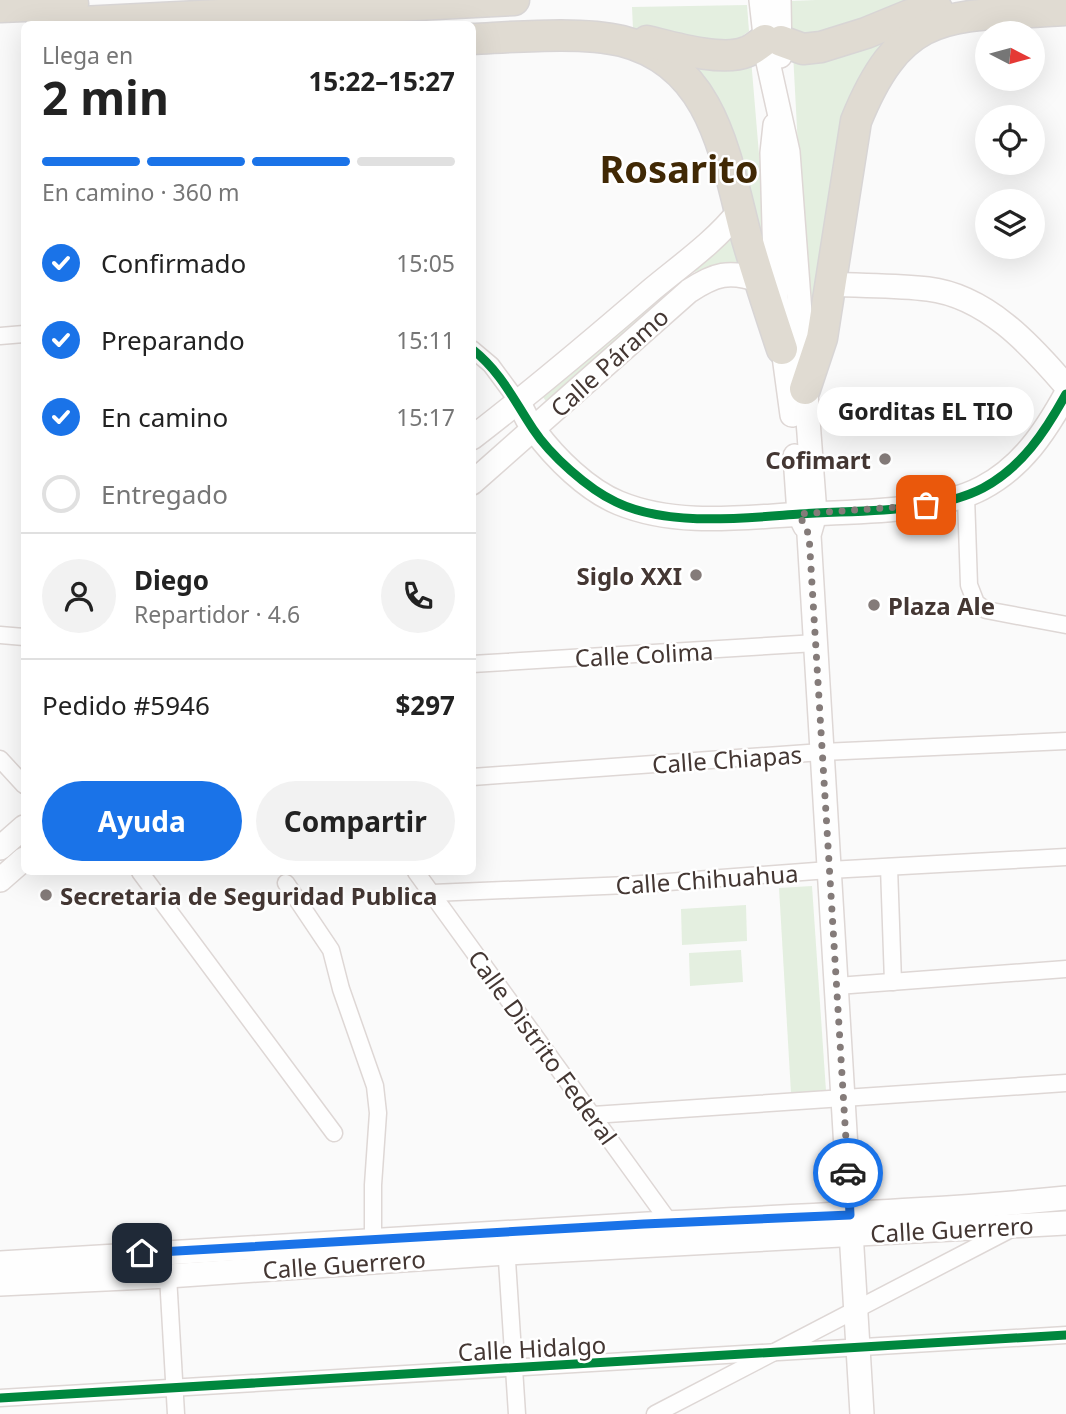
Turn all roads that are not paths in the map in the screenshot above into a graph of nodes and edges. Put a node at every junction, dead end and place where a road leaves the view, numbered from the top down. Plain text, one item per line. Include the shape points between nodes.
1 (514, 0) edge
2 (1044, 0) edge
3 (0, 8) edge
4 (148, 9) edge
5 (1066, 10) edge
6 (771, 19) edge
7 (63, 21) edge
8 (21, 25) edge
9 (0, 27) edge
10 (476, 31) edge
11 (476, 39) edge
12 (778, 104) junction
13 (740, 210) junction
14 (759, 280) junction
15 (830, 284) junction
16 (21, 334) edge
17 (0, 336) edge
18 (782, 349) junction
19 (476, 352) edge
20 (1066, 386) edge
21 (805, 389) junction
22 (1066, 394) edge
23 (519, 403) junction
24 (534, 430) junction
25 (476, 435) edge
26 (482, 465) edge
27 (966, 496) junction
28 (808, 521) junction
29 (1066, 625) edge
30 (0, 635) edge
31 (21, 637) edge
32 (816, 643) junction
33 (476, 664) edge
34 (1066, 741) edge
35 (822, 752) junction
36 (0, 759) edge
37 (476, 777) edge
38 (21, 782) edge
39 (21, 830) edge
40 (0, 848) edge
41 (1066, 857) edge
42 (21, 862) edge
43 (889, 867) junction
44 (830, 870) junction
45 (142, 875) edge
46 (418, 875) edge
47 (0, 880) edge
48 (286, 883) dead end
49 (432, 893) junction
50 (1066, 969) edge
51 (893, 982) junction
52 (837, 986) junction
53 (1066, 1083) edge
54 (843, 1098) junction
55 (593, 1115) junction
56 (334, 1133) dead end
57 (1066, 1198) edge
58 (670, 1223) junction
59 (1066, 1223) edge
60 (851, 1225) junction
61 (1016, 1227) junction
62 (373, 1240) junction
63 (505, 1243) junction
64 (0, 1263) edge
65 (169, 1276) junction
66 (0, 1284) edge
67 (856, 1309) junction
68 (1066, 1335) edge
69 (858, 1349) junction
70 (772, 1354) junction
71 (514, 1368) junction
72 (174, 1388) junction
73 (0, 1398) edge
74 (176, 1414) edge
75 (517, 1414) edge
76 (655, 1414) edge
77 (862, 1414) edge

1 - 4 highway
2 - 6 highway via 938,9 803,49
3 - 4 highway
4 - 7 highway
5 - 15 highway via 957,17 934,23 897,50 868,91 856,121
6 - 10 highway via 743,54 725,55 604,31
6 - 12 main road
8 - 9 highway
11 - 13 highway via 599,38 622,41 664,60 691,85 712,118
12 - 18 main road via 772,153 775,284
12 - 21 main road via 788,152
13 - 14 highway
13 - 23 main road, Calle Páramo via 701,249
14 - 18 highway
14 - 24 main road, Calle Páramo via 729,274 689,291
15 - 20 main road via 928,289 958,296 1003,322
15 - 21 highway via 822,338
16 - 17 street
18 - 28 main road
19 - 23 street
21 - 28 main road
22 - 27 main road via 1024,457 998,479
23 - 24 main road
23 - 25 main road, Calle Páramo
24 - 26 main road, Calle Páramo
24 - 28 main road via 559,458 617,503 645,512
27 - 28 main road
27 - 29 street via 968,584 976,603 986,610
28 - 32 main road
30 - 31 street
32 - 33 street, Calle Colima
32 - 35 main road
34 - 35 street, Calle Chiapas
35 - 37 street, Calle Chiapas
35 - 44 main road
36 - 38 street
39 - 40 main road
41 - 43 street, Calle Chihuahua
42 - 47 main road
43 - 44 street, Calle Chihuahua
43 - 51 street
44 - 49 street, Calle Chihuahua
44 - 52 main road
45 - 56 street
46 - 49 street, Calle Distrito Federal
48 - 62 street via 331,950 375,1086
49 - 55 street, Calle Distrito Federal
50 - 51 street
51 - 52 street
52 - 54 main road
53 - 54 street
54 - 55 street
54 - 60 main road
55 - 58 street, Calle Distrito Federal
57 - 60 main road, Calle Guerrero
58 - 60 main road, Calle Guerrero
58 - 63 main road, Calle Guerrero
59 - 61 main road, Calle Guerrero
60 - 61 main road, Calle Guerrero
60 - 63 main road, Calle Guerrero
60 - 67 main road
61 - 67 street
62 - 63 main road, Calle Guerrero
62 - 64 main road, Calle Guerrero
63 - 65 main road, Calle Guerrero
63 - 71 street
65 - 66 main road, Calle Guerrero
65 - 72 street
67 - 69 main road
67 - 70 street
68 - 69 street, Calle Hidalgo
69 - 70 street, Calle Hidalgo
69 - 77 main road
70 - 71 street, Calle Hidalgo
70 - 76 street
71 - 72 street, Calle Hidalgo
71 - 75 street
72 - 73 street, Calle Hidalgo
72 - 74 street

